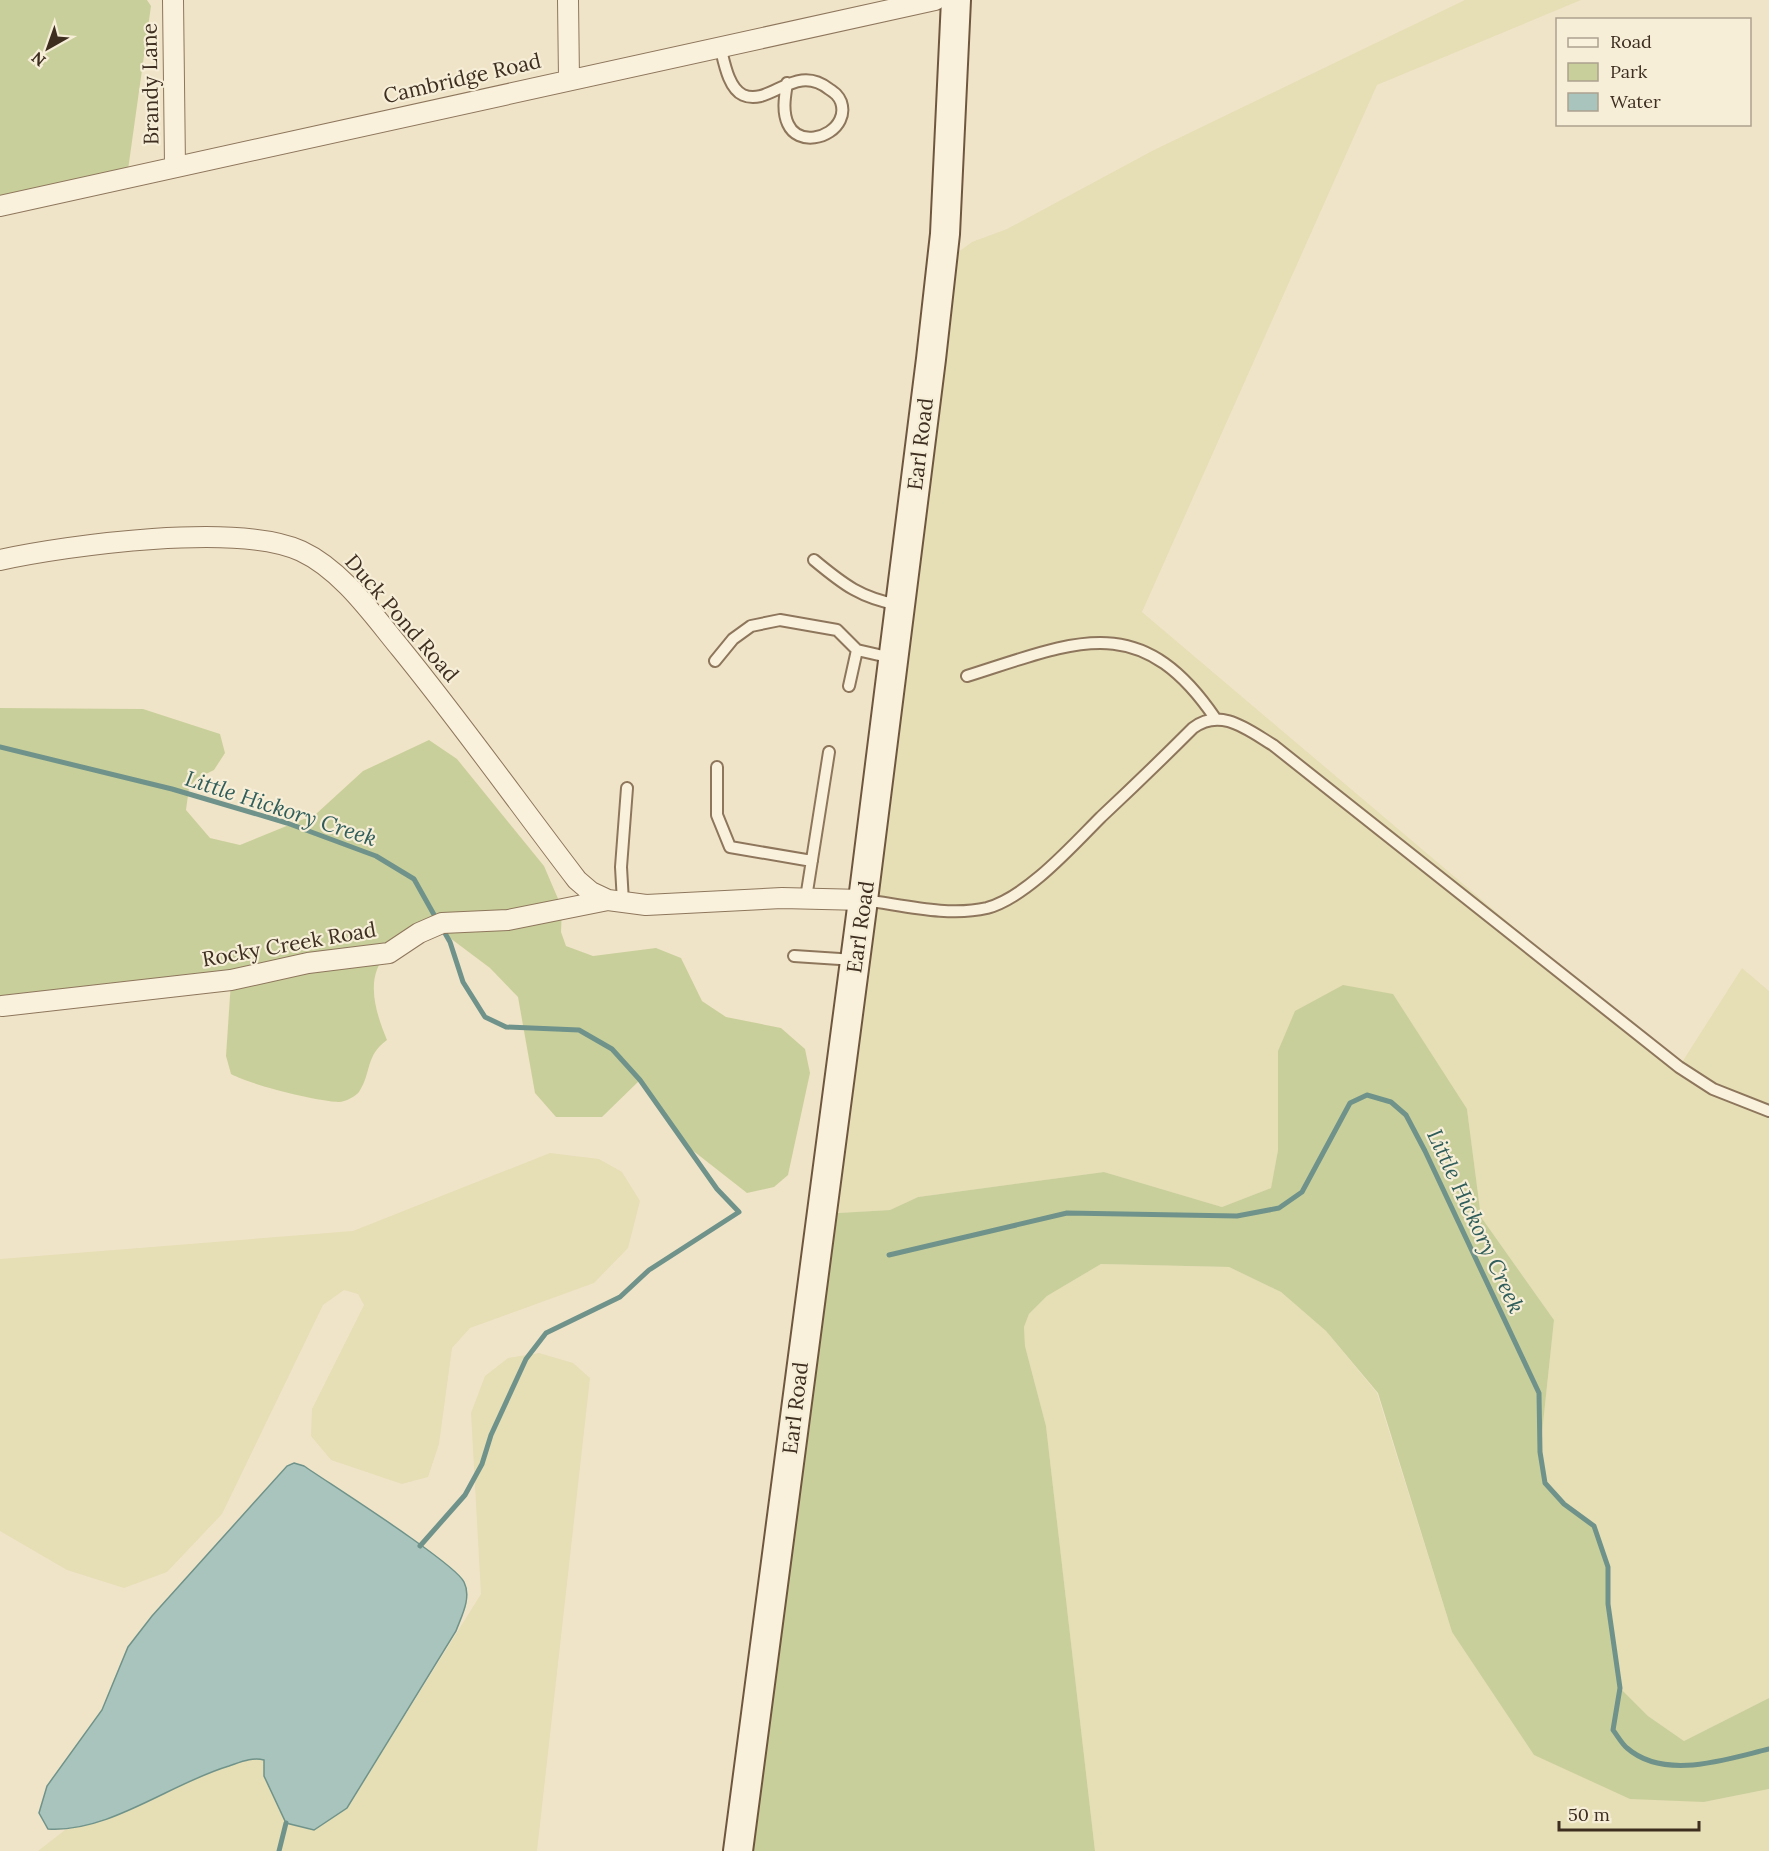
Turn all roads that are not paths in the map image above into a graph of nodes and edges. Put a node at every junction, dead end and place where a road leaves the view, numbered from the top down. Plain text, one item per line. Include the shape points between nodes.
1 (172, 0) edge
2 (567, 0) edge
3 (935, 0) edge
4 (956, 0) edge
5 (720, 46) junction
6 (569, 78) junction
7 (787, 83) junction
8 (176, 166) junction
9 (0, 206) edge
10 (814, 560) dead end
11 (0, 561) edge
12 (899, 605) junction
13 (857, 650) junction
14 (893, 658) junction
15 (715, 661) dead end
16 (967, 676) dead end
17 (849, 686) dead end
18 (1215, 718) junction
19 (830, 752) dead end
20 (717, 767) dead end
21 (627, 788) dead end
22 (812, 861) junction
23 (806, 898) junction
24 (864, 900) junction
25 (615, 901) junction
26 (794, 956) dead end
27 (855, 960) junction
28 (2, 1006) dead end
29 (1769, 1111) edge
30 (738, 1851) edge

1 - 8 street, Brandy Lane
2 - 6 street
3 - 5 street, Cambridge Road
4 - 12 main road, Earl Road via 945,234
5 - 6 street, Cambridge Road
5 - 7 lane via 737,92 758,97
6 - 8 street, Cambridge Road
7 - 7 lane via 808,80 838,95 843,108 834,129 821,137 806,138 789,127 785,108
8 - 9 street, Cambridge Road
10 - 12 lane via 850,590
11 - 25 street, Duck Pond Road via 105,544 208,538 263,541 301,551 327,568 366,607 446,704 577,880
12 - 14 main road, Earl Road
13 - 14 lane
13 - 15 lane via 837,630 780,620 752,626 733,639
13 - 17 lane
14 - 24 main road, Earl Road
16 - 18 lane via 1070,646 1136,647 1168,664 1200,695
18 - 24 lane via 1193,728 1058,860 988,908 958,911
18 - 29 lane via 1235,723 1273,745 1679,1067 1713,1089
19 - 22 lane
20 - 22 lane via 717,815 730,847
21 - 25 lane
22 - 23 lane
23 - 24 street, Rocky Creek Road
23 - 25 street, Rocky Creek Road via 646,906
24 - 27 main road, Earl Road
25 - 28 street, Rocky Creek Road via 508,920 442,924 419,933 389,953 308,963 231,980
26 - 27 lane
27 - 30 main road, Earl Road

